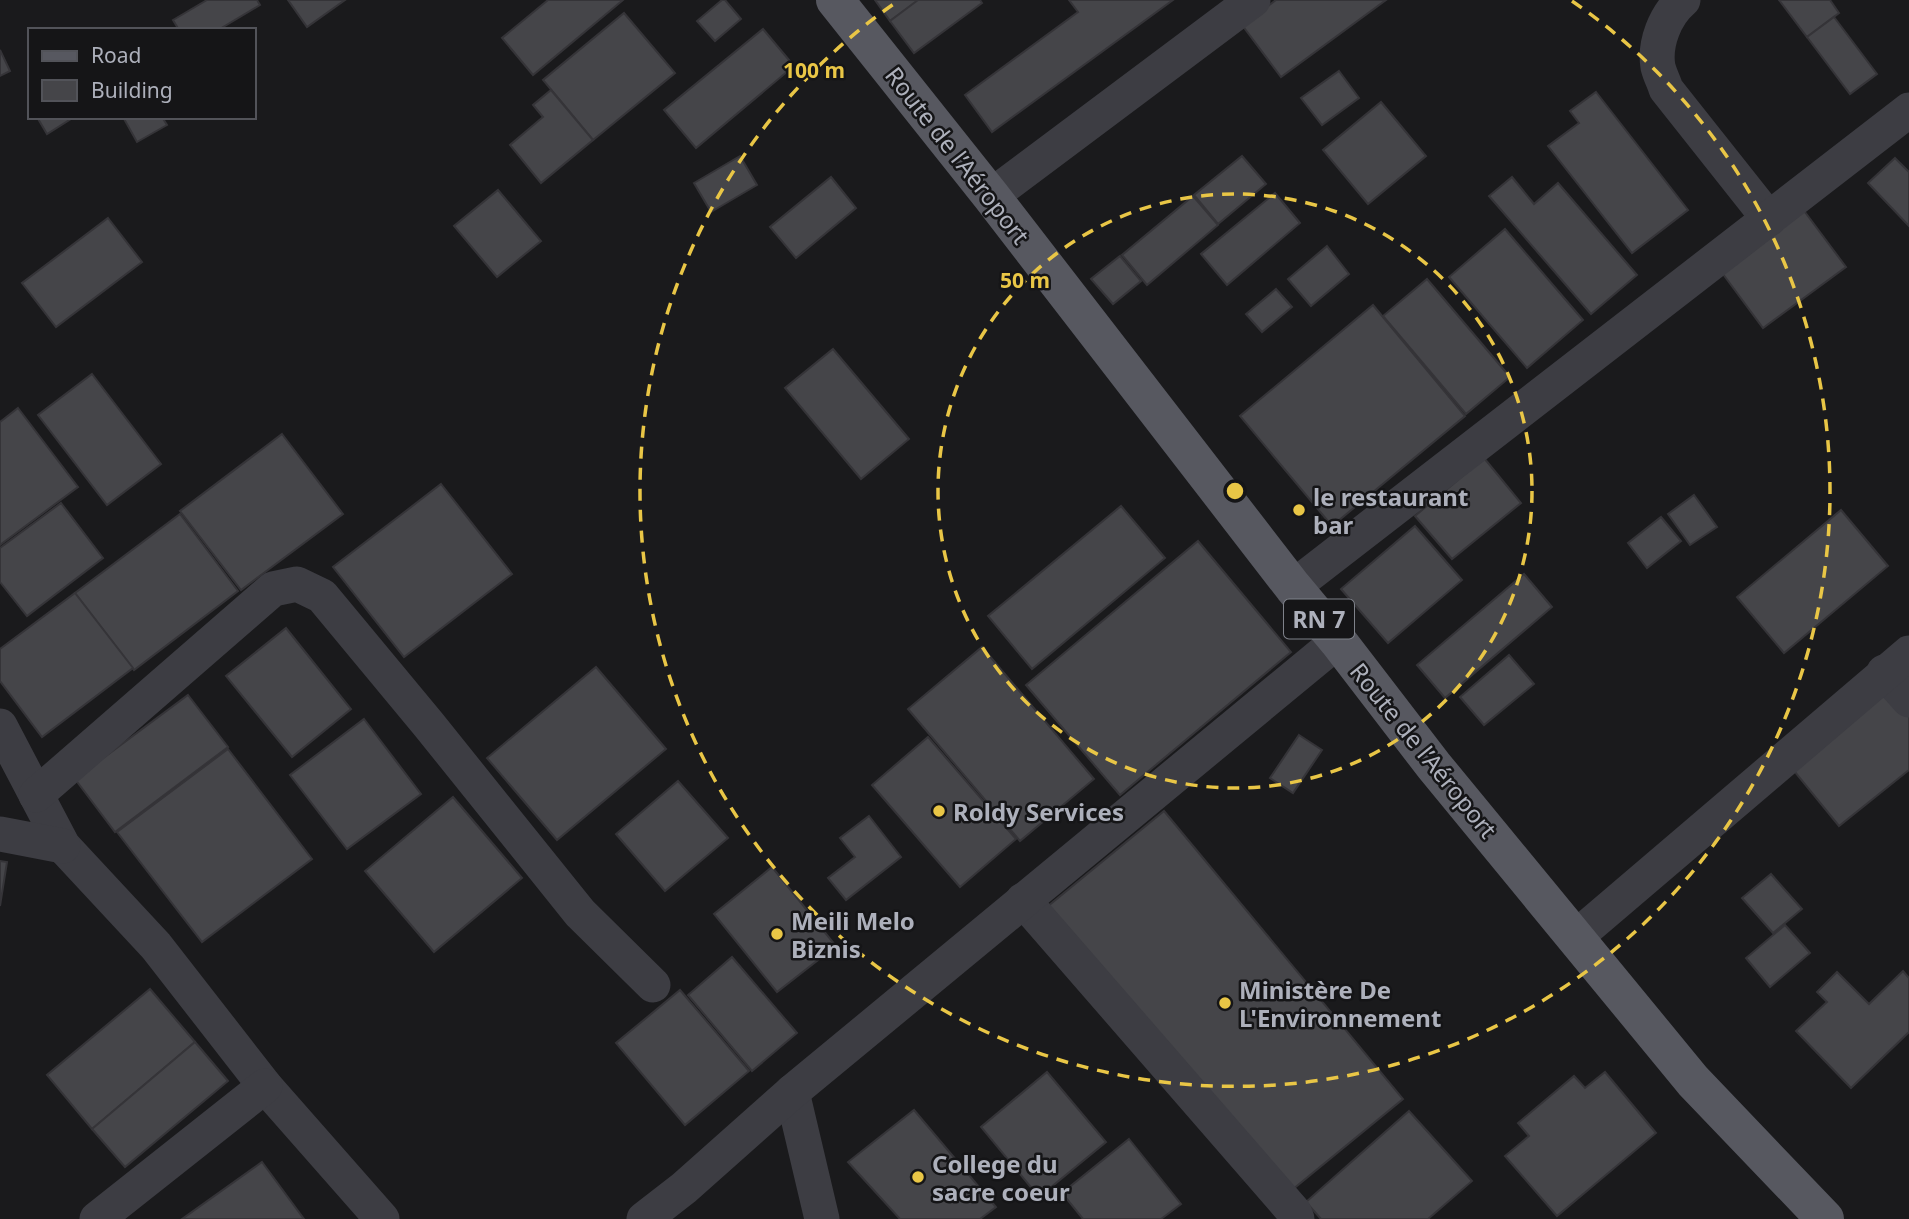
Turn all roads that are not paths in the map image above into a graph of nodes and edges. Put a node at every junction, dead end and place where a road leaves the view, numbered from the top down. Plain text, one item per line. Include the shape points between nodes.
1 (835, 0) edge
2 (1253, 0) edge
3 (1683, 0) edge
4 (1909, 110) edge
5 (991, 196) junction
6 (1769, 219) junction
7 (1293, 587) junction
8 (1338, 641) junction
9 (1897, 663) edge
10 (1909, 700) edge
11 (0, 726) edge
12 (36, 795) junction
13 (0, 834) edge
14 (63, 846) junction
15 (1023, 900) junction
16 (1576, 937) junction
17 (653, 985) dead end
18 (265, 1086) junction
19 (792, 1092) junction
20 (97, 1219) edge
21 (382, 1219) edge
22 (644, 1219) edge
23 (822, 1219) edge
24 (1297, 1219) edge
25 (1825, 1219) edge

1 - 5 main road, Route de l’Aéroport / RN 7
2 - 5 street
3 - 6 street via 1665,23 1658,44 1658,67 1666,89
4 - 6 street
5 - 7 main road, Route de l’Aéroport / RN 7
6 - 7 street
7 - 8 main road, Route de l’Aéroport / RN 7
8 - 15 street
8 - 16 main road, Route de l’Aéroport / RN 7 via 1434,766
9 - 10 street
9 - 16 street
11 - 12 street
12 - 14 street
12 - 17 street via 273,589 297,583 322,596 580,913
13 - 14 street
14 - 18 street via 156,946
15 - 19 street
15 - 24 street
16 - 25 main road, Route de l’Aéroport / RN 7 via 1693,1081
18 - 20 street
18 - 21 street
19 - 22 street
19 - 23 street

